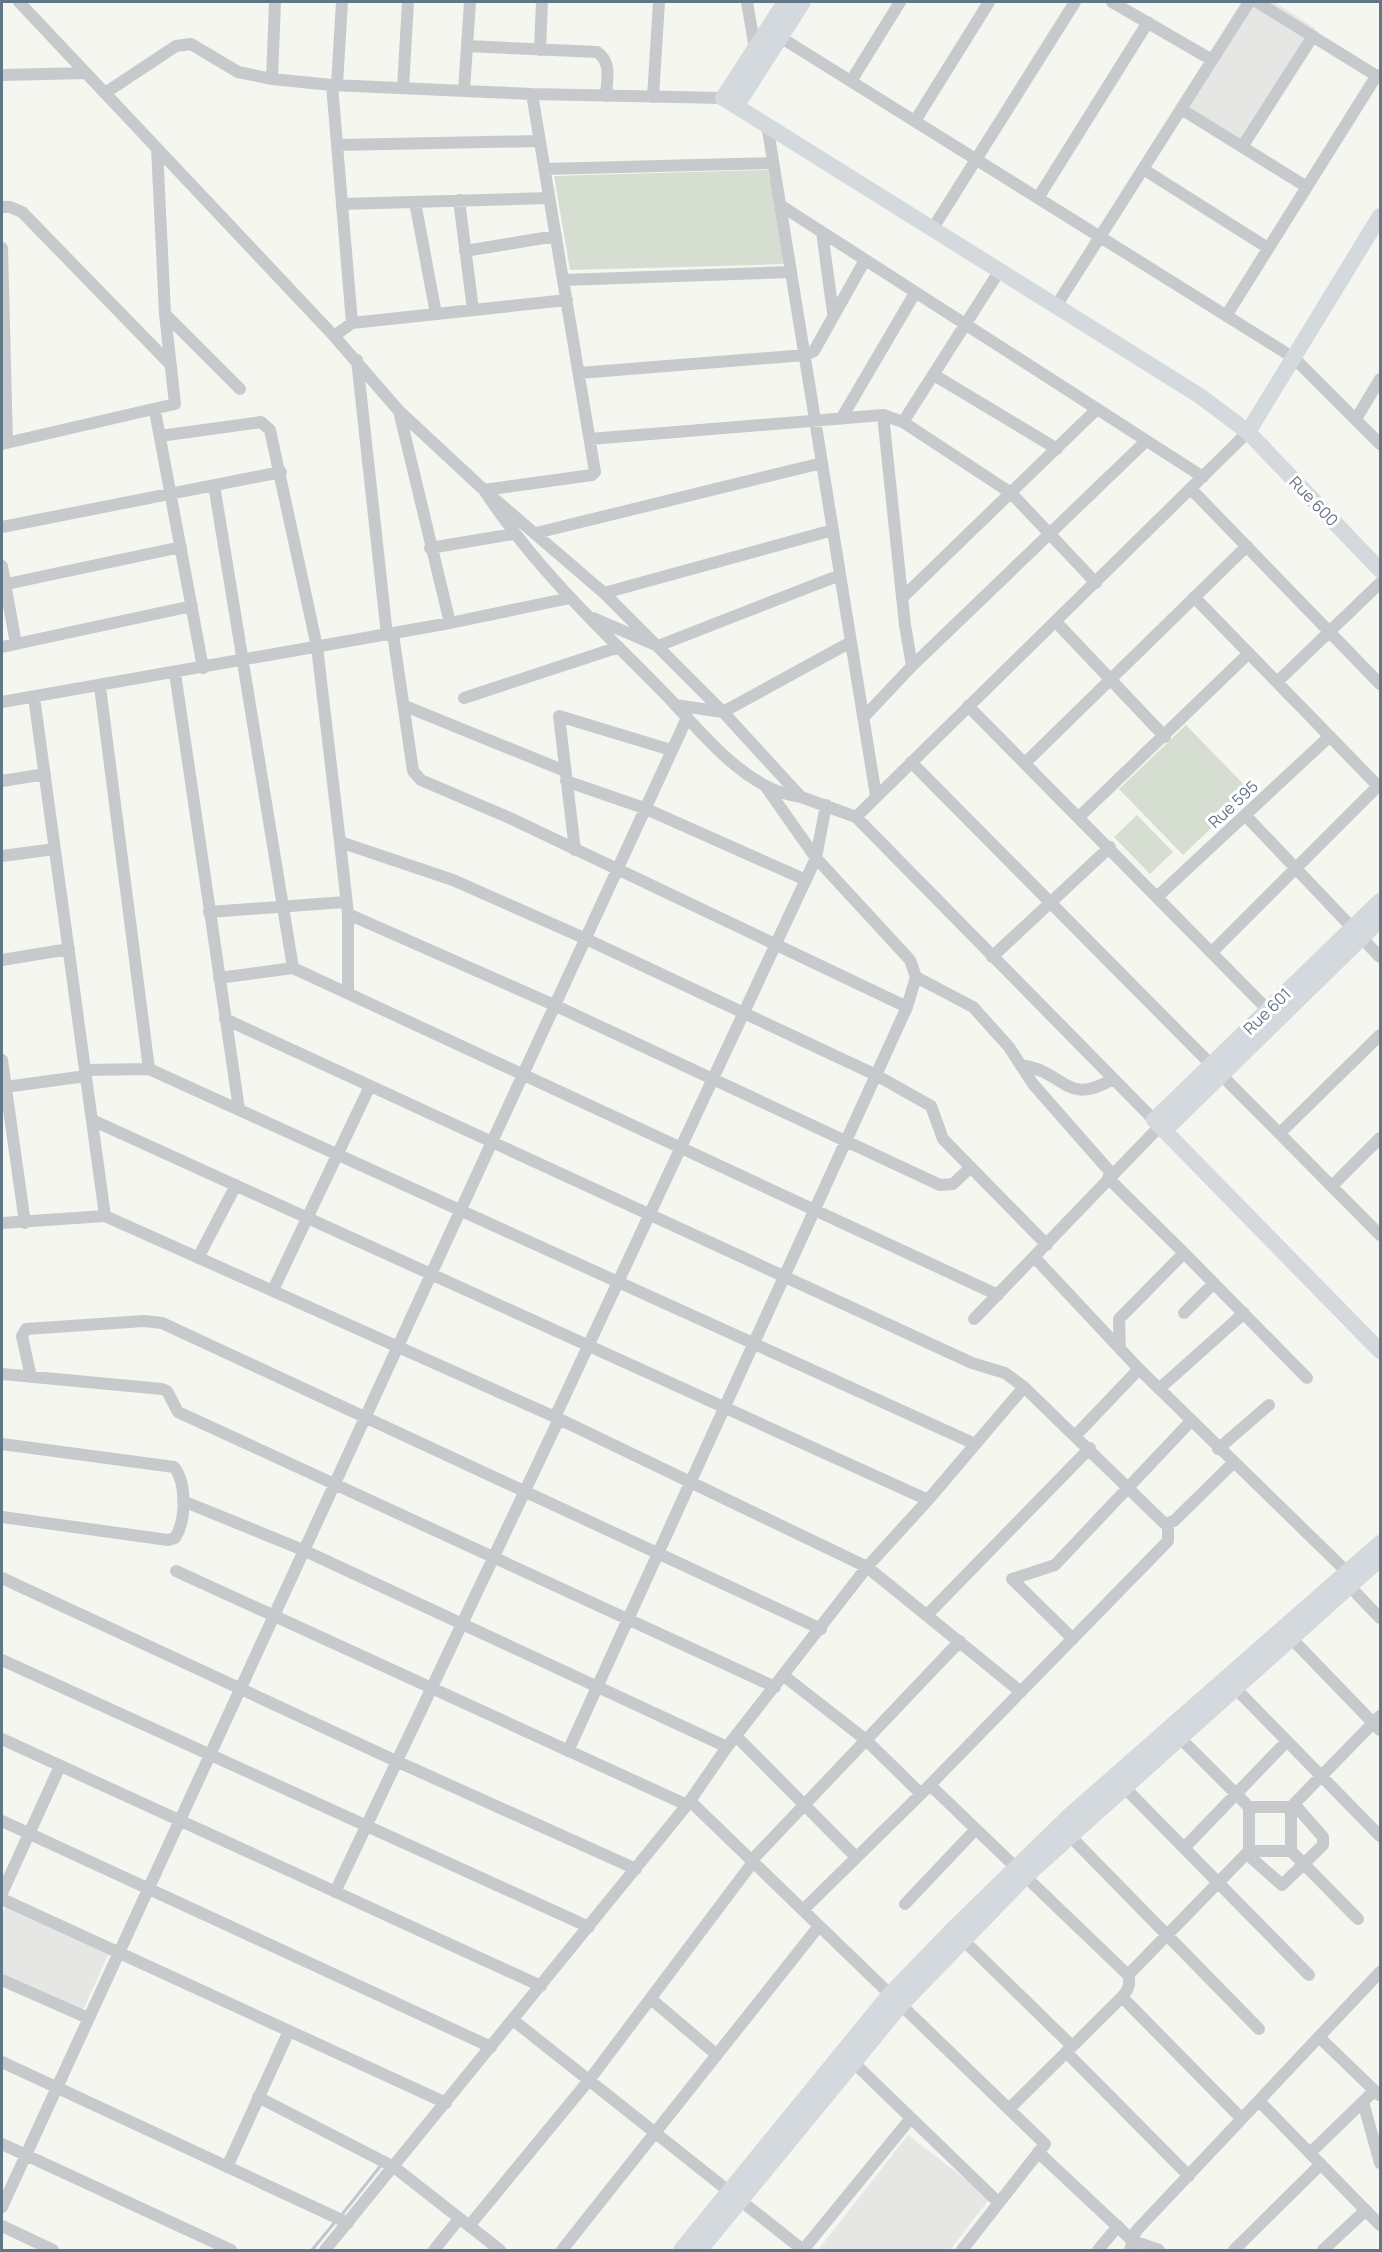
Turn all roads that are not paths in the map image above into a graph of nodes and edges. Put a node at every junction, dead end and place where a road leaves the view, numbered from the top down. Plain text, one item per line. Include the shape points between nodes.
1 (19, 2) edge
2 (275, 2) edge
3 (342, 2) edge
4 (408, 2) edge
5 (470, 2) edge
6 (542, 2) edge
7 (659, 2) edge
8 (747, 2) edge
9 (785, 2) edge
10 (803, 2) edge
11 (900, 2) edge
12 (989, 2) edge
13 (1075, 2) edge
14 (1112, 2) edge
15 (1249, 2) edge
16 (1257, 2) edge
17 (1148, 22) junction
18 (1313, 36) junction
19 (780, 37) junction
20 (467, 46) junction
21 (755, 49) junction
22 (540, 50) junction
23 (1212, 60) junction
24 (86, 73) junction
25 (2, 75) edge
26 (1379, 76) edge
27 (272, 79) junction
28 (851, 81) junction
29 (335, 84) junction
30 (403, 88) junction
31 (464, 90) junction
32 (105, 93) junction
33 (532, 94) junction
34 (606, 96) junction
35 (652, 97) junction
36 (730, 102) junction
37 (1181, 109) junction
38 (915, 121) junction
39 (767, 124) junction
40 (540, 141) junction
41 (337, 145) junction
42 (1242, 147) junction
43 (157, 148) junction
44 (976, 159) junction
45 (773, 164) junction
46 (545, 169) junction
47 (1143, 169) junction
48 (1307, 187) junction
49 (549, 198) junction
50 (1038, 198) junction
51 (459, 200) junction
52 (415, 201) junction
53 (342, 204) junction
54 (780, 206) junction
55 (2, 207) edge
56 (1380, 216) edge
57 (933, 228) junction
58 (822, 232) junction
59 (556, 236) junction
60 (1100, 237) junction
61 (2, 248) edge
62 (1268, 248) junction
63 (465, 251) junction
64 (865, 261) junction
65 (1000, 270) junction
66 (791, 272) junction
67 (563, 280) junction
68 (915, 292) junction
69 (567, 300) junction
70 (1056, 306) junction
71 (472, 310) junction
72 (833, 313) junction
73 (165, 314) junction
74 (436, 314) junction
75 (1226, 316) junction
76 (352, 323) junction
77 (965, 325) junction
78 (334, 336) junction
79 (3, 339) edge
80 (805, 355) junction
81 (1294, 358) junction
82 (357, 360) junction
83 (171, 365) junction
84 (579, 373) junction
85 (934, 375) junction
86 (1380, 379) edge
87 (240, 389) dead end
88 (1097, 409) junction
89 (155, 411) junction
90 (399, 411) junction
91 (883, 415) junction
92 (841, 418) junction
93 (1356, 419) junction
94 (815, 421) junction
95 (903, 422) junction
96 (1248, 432) junction
97 (160, 436) junction
98 (590, 439) junction
99 (1146, 441) junction
100 (4, 443) edge
101 (1380, 444) edge
102 (1057, 449) junction
103 (822, 463) junction
104 (281, 472) junction
105 (1203, 477) junction
106 (214, 485) junction
107 (1191, 489) junction
108 (484, 490) junction
109 (1011, 493) junction
110 (171, 494) junction
111 (2, 527) edge
112 (833, 530) junction
113 (536, 533) junction
114 (513, 534) junction
115 (1050, 534) junction
116 (1247, 546) junction
117 (181, 547) junction
118 (430, 548) junction
119 (2, 566) edge
120 (1380, 570) edge
121 (840, 575) junction
122 (1096, 583) junction
123 (1380, 583) edge
124 (3, 584) edge
125 (604, 592) junction
126 (1194, 597) junction
127 (570, 598) junction
128 (902, 598) junction
129 (192, 606) junction
130 (589, 617) junction
131 (1056, 622) junction
132 (450, 623) junction
133 (1330, 632) junction
134 (390, 634) junction
135 (849, 643) junction
136 (16, 644) junction
137 (658, 646) junction
138 (2, 647) edge
139 (317, 647) junction
140 (619, 647) junction
141 (1249, 654) junction
142 (245, 660) junction
143 (912, 666) junction
144 (203, 668) junction
145 (175, 673) junction
146 (1111, 680) junction
147 (1277, 682) junction
148 (1380, 684) edge
149 (100, 687) junction
150 (34, 697) junction
151 (464, 698) dead end
152 (2, 702) edge
153 (675, 705) junction
154 (405, 706) junction
155 (968, 706) junction
156 (723, 712) junction
157 (687, 718) junction
158 (863, 718) junction
159 (1330, 736) junction
160 (1164, 737) junction
161 (671, 750) junction
162 (911, 762) junction
163 (1026, 762) junction
164 (45, 774) junction
165 (566, 776) junction
166 (2, 781) edge
167 (1379, 785) edge
168 (766, 787) junction
169 (801, 796) junction
170 (876, 796) junction
171 (826, 805) junction
172 (644, 808) junction
173 (1245, 815) junction
174 (856, 817) junction
175 (1079, 817) junction
176 (340, 842) junction
177 (1110, 847) junction
178 (55, 849) junction
179 (575, 850) junction
180 (2, 856) edge
181 (816, 858) junction
182 (1296, 868) junction
183 (616, 869) junction
184 (806, 880) junction
185 (1158, 896) junction
186 (1380, 901) edge
187 (1050, 902) junction
188 (284, 905) junction
189 (347, 908) junction
190 (209, 912) junction
191 (1380, 920) edge
192 (1358, 933) junction
193 (584, 939) junction
194 (776, 945) junction
195 (69, 949) junction
196 (1212, 952) junction
197 (992, 957) junction
198 (1380, 957) edge
199 (2, 960) edge
200 (293, 968) junction
201 (219, 978) junction
202 (916, 978) junction
203 (348, 993) junction
204 (554, 1005) junction
205 (907, 1007) junction
206 (744, 1013) junction
207 (1273, 1015) junction
208 (225, 1019) junction
209 (1380, 1035) edge
210 (2, 1060) edge
211 (1021, 1065) junction
212 (149, 1069) junction
213 (1217, 1070) junction
214 (85, 1073) junction
215 (522, 1074) junction
216 (876, 1075) junction
217 (713, 1078) junction
218 (1113, 1079) junction
219 (370, 1086) junction
220 (5, 1087) junction
221 (239, 1109) junction
222 (92, 1120) junction
223 (1159, 1126) junction
224 (1280, 1133) junction
225 (1380, 1138) edge
226 (846, 1140) junction
227 (491, 1142) junction
228 (681, 1148) junction
229 (339, 1154) junction
230 (971, 1167) junction
231 (1110, 1176) junction
232 (236, 1185) junction
233 (1332, 1186) junction
234 (460, 1210) junction
235 (815, 1210) junction
236 (650, 1214) junction
237 (105, 1216) junction
238 (308, 1218) junction
239 (2, 1223) edge
240 (25, 1223) junction
241 (1380, 1235) edge
242 (1047, 1245) junction
243 (1184, 1253) junction
244 (198, 1258) junction
245 (1035, 1258) junction
246 (430, 1274) junction
247 (784, 1276) junction
248 (618, 1281) junction
249 (1214, 1283) junction
250 (273, 1290) junction
251 (998, 1295) junction
252 (1184, 1313) dead end
253 (1244, 1313) junction
254 (974, 1319) dead end
255 (754, 1343) junction
256 (397, 1346) junction
257 (588, 1346) junction
258 (1120, 1349) junction
259 (1380, 1351) edge
260 (1138, 1369) junction
261 (2, 1374) edge
262 (31, 1377) junction
263 (1307, 1377) dead end
264 (1024, 1387) junction
265 (1159, 1389) junction
266 (1269, 1404) dead end
267 (724, 1408) junction
268 (364, 1418) junction
269 (557, 1418) junction
270 (1191, 1421) junction
271 (1076, 1435) junction
272 (2, 1444) edge
273 (975, 1444) junction
274 (1089, 1448) junction
275 (1218, 1449) junction
276 (1234, 1462) junction
277 (690, 1482) junction
278 (334, 1484) junction
279 (1128, 1487) junction
280 (524, 1492) junction
281 (928, 1500) junction
282 (183, 1501) junction
283 (2, 1517) edge
284 (1168, 1524) junction
285 (1380, 1543) edge
286 (303, 1550) junction
287 (658, 1554) junction
288 (493, 1557) junction
289 (1380, 1559) edge
290 (867, 1567) junction
291 (176, 1572) dead end
292 (1347, 1572) junction
293 (2, 1578) edge
294 (1356, 1593) dead end
295 (927, 1614) junction
296 (273, 1616) junction
297 (1380, 1618) edge
298 (628, 1619) junction
299 (462, 1624) junction
300 (820, 1629) junction
301 (1291, 1638) junction
302 (1073, 1639) junction
303 (960, 1641) junction
304 (2, 1660) edge
305 (784, 1676) junction
306 (597, 1687) junction
307 (775, 1687) junction
308 (240, 1688) junction
309 (431, 1688) junction
310 (1235, 1688) junction
311 (1021, 1692) junction
312 (1378, 1723) edge
313 (736, 1736) junction
314 (1179, 1737) junction
315 (2, 1739) edge
316 (866, 1740) junction
317 (1287, 1741) junction
318 (727, 1747) junction
319 (568, 1751) junction
320 (209, 1755) junction
321 (396, 1761) junction
322 (60, 1766) junction
323 (1322, 1776) junction
324 (1124, 1787) junction
325 (926, 1789) junction
326 (1236, 1794) junction
327 (689, 1803) junction
328 (804, 1805) junction
329 (1293, 1806) junction
330 (1249, 1807) junction
331 (2, 1821) edge
332 (179, 1821) junction
333 (366, 1826) junction
334 (976, 1829) junction
335 (29, 1833) junction
336 (1069, 1836) junction
337 (1380, 1836) edge
338 (1184, 1848) junction
339 (1291, 1851) junction
340 (1248, 1852) junction
341 (856, 1857) junction
342 (752, 1861) junction
343 (1304, 1864) junction
344 (636, 1869) junction
345 (1020, 1872) junction
346 (1218, 1883) junction
347 (148, 1888) junction
348 (335, 1892) junction
349 (2, 1893) edge
350 (2, 1899) edge
351 (905, 1904) dead end
352 (802, 1910) junction
353 (1358, 1919) dead end
354 (819, 1926) junction
355 (589, 1927) junction
356 (958, 1935) junction
357 (1167, 1935) junction
358 (118, 1953) junction
359 (1380, 1972) edge
360 (1128, 1975) junction
361 (1309, 1976) dead end
362 (2, 1980) edge
363 (541, 1986) junction
364 (1122, 1997) junction
365 (651, 2000) junction
366 (895, 2000) junction
367 (88, 2018) junction
368 (513, 2020) junction
369 (1259, 2029) dead end
370 (289, 2031) junction
371 (1319, 2037) junction
372 (491, 2047) junction
373 (1069, 2049) junction
374 (717, 2055) junction
375 (852, 2061) junction
376 (2, 2062) edge
377 (590, 2079) junction
378 (57, 2087) junction
379 (1377, 2093) edge
380 (258, 2097) junction
381 (1259, 2101) junction
382 (1363, 2102) junction
383 (446, 2103) junction
384 (1009, 2109) junction
385 (911, 2118) junction
386 (1242, 2119) junction
387 (657, 2132) junction
388 (2, 2144) edge
389 (1038, 2152) junction
390 (1310, 2153) junction
391 (25, 2155) junction
392 (1380, 2163) edge
393 (1321, 2164) junction
394 (227, 2167) junction
395 (394, 2167) junction
396 (1189, 2175) junction
397 (734, 2197) junction
398 (999, 2204) junction
399 (2, 2207) edge
400 (1366, 2210) junction
401 (464, 2222) junction
402 (348, 2223) junction
403 (1380, 2225) edge
404 (2, 2226) edge
405 (1118, 2226) junction
406 (1131, 2246) edge
407 (53, 2250) edge
408 (231, 2250) edge
409 (326, 2250) edge
410 (434, 2250) edge
411 (500, 2250) edge
412 (562, 2250) edge
413 (681, 2250) edge
414 (700, 2250) edge
415 (803, 2250) edge
416 (963, 2250) edge
417 (1098, 2250) edge
418 (1159, 2250) edge
419 (1234, 2250) edge
420 (1323, 2250) edge

1 - 24 street
2 - 27 street
3 - 29 street
4 - 30 street
5 - 20 street
6 - 22 street
7 - 35 street
8 - 21 street
9 - 21 street
10 - 19 street
11 - 28 street
12 - 38 street
13 - 44 street
14 - 17 street
15 - 23 street
16 - 18 street
17 - 23 street
17 - 50 street
18 - 26 street
18 - 42 street
19 - 28 street
19 - 36 street
20 - 22 street
20 - 31 street
21 - 36 street
22 - 34 street via 597,51 607,66
23 - 37 street
24 - 25 street
24 - 32 street
26 - 48 street
27 - 29 street
27 - 32 street via 238,72 191,44 183,44
28 - 38 street
29 - 30 street
29 - 41 street
30 - 31 street
31 - 33 street
32 - 43 street
33 - 34 street
33 - 40 street
34 - 35 street
35 - 36 street
36 - 39 street, Rue 600
37 - 42 street
37 - 47 street
38 - 44 street
39 - 45 street
39 - 57 street, Rue 600
40 - 41 street
40 - 46 street
41 - 53 street
42 - 48 street
43 - 73 street
43 - 78 street
44 - 50 street
44 - 57 street
45 - 46 street
45 - 54 street
46 - 49 street
47 - 60 street
47 - 62 street
48 - 62 street
49 - 51 street
49 - 59 street
50 - 60 street
51 - 52 street
51 - 63 street
52 - 53 street
52 - 74 street
53 - 76 street
54 - 58 street
54 - 66 street
55 - 83 street via 22,212
56 - 81 street
57 - 65 street, Rue 600
58 - 64 street
58 - 72 street
59 - 63 street
59 - 67 street
60 - 70 street
60 - 75 street
61 - 79 street
62 - 75 street
63 - 71 street
64 - 68 street
64 - 72 street
65 - 70 street, Rue 600
65 - 77 street
66 - 67 street
66 - 80 street
67 - 69 street
68 - 77 street
68 - 92 street
69 - 71 street
69 - 84 street
70 - 96 street, Rue 600 via 1200,396
71 - 74 street
72 - 80 street via 814,351
73 - 83 street
73 - 87 street
74 - 76 street
75 - 81 street
76 - 78 street
77 - 85 street
77 - 88 street
78 - 82 street
79 - 100 street
80 - 84 street
80 - 94 street
81 - 93 street
81 - 96 street
82 - 90 street
82 - 134 street
83 - 89 street via 175,404
84 - 98 street
85 - 95 street
85 - 102 street
86 - 93 street
88 - 99 street
88 - 102 street
89 - 97 street
89 - 100 street
90 - 108 street
90 - 118 street
91 - 92 street
91 - 95 street
91 - 128 street
92 - 94 street
93 - 101 street
94 - 98 street
94 - 103 street
95 - 109 street
96 - 105 street
96 - 120 street, Rue 600
97 - 104 street via 261,422 270,430
97 - 110 street
98 - 108 street via 592,475
99 - 105 street
99 - 115 street
102 - 109 street
103 - 112 street
103 - 113 street
104 - 106 street
104 - 139 street
105 - 107 street
106 - 110 street
106 - 142 street
107 - 116 street
107 - 122 street
108 - 113 street
108 - 114 street
109 - 115 street
109 - 128 street
110 - 111 street
110 - 117 street
112 - 121 street
112 - 125 street
113 - 125 street
114 - 118 street
114 - 127 street
115 - 122 street
115 - 143 street
116 - 126 street
116 - 133 street
117 - 124 street
117 - 129 street
118 - 132 street
119 - 124 street
121 - 135 street
121 - 137 street
122 - 131 street
123 - 133 street
124 - 136 street
125 - 137 street
126 - 141 street
126 - 146 street
127 - 130 street
127 - 132 street
128 - 143 street
129 - 136 street
129 - 144 street
130 - 137 street
130 - 140 street
131 - 146 street
131 - 155 street
132 - 134 street
133 - 147 street
133 - 148 street
134 - 139 street
134 - 154 street
135 - 156 street
135 - 158 street
136 - 138 street
137 - 156 street
139 - 142 street
139 - 176 street
140 - 151 street
140 - 153 street
141 - 147 street
141 - 160 street
142 - 144 street
142 - 188 street
143 - 158 street
144 - 145 street
145 - 149 street
145 - 190 street
146 - 160 street
146 - 163 street
147 - 159 street
149 - 150 street
149 - 212 street
150 - 152 street
150 - 164 street
153 - 156 street
153 - 157 street
154 - 165 street
154 - 179 street via 413,771 421,780
155 - 162 street
155 - 163 street
156 - 169 street
157 - 161 street
157 - 168 street via 731,761
158 - 170 street
159 - 167 street
159 - 173 street, Rue 595
160 - 175 street
161 - 165 street via 561,715 558,718
161 - 172 street
162 - 170 street
162 - 187 street
163 - 175 street
164 - 166 street
164 - 178 street
165 - 172 street
165 - 179 street
167 - 182 street
168 - 169 street
168 - 181 street
169 - 171 street
170 - 174 street
171 - 174 street
171 - 181 street
172 - 183 street
172 - 184 street
173 - 182 street
173 - 185 street, Rue 595
174 - 197 street
175 - 177 street
176 - 189 street
176 - 193 street via 453,880
177 - 185 street
177 - 187 street
178 - 180 street
178 - 195 street
179 - 183 street
181 - 184 street
181 - 202 street via 910,960
182 - 192 street
182 - 196 street
183 - 193 street
183 - 194 street
184 - 194 street
185 - 196 street
186 - 192 street, Rue 601
187 - 197 street
187 - 213 street
188 - 189 street
188 - 190 street
188 - 200 street
189 - 203 street
189 - 204 street
190 - 201 street
191 - 192 street, Rue 601
192 - 198 street
192 - 207 street, Rue 601
193 - 204 street
193 - 206 street
194 - 205 street
194 - 206 street
195 - 199 street
195 - 214 street
196 - 207 street
197 - 218 street
200 - 201 street
200 - 203 street
201 - 208 street
202 - 205 street
202 - 211 street via 973,1006
203 - 215 street
204 - 215 street
204 - 217 street
205 - 216 street
206 - 216 street
206 - 217 street
207 - 213 street, Rue 601
208 - 219 street
208 - 221 street
209 - 224 street
210 - 220 street
211 - 218 street via 1038,1068 1076,1091 1095,1090
211 - 231 street
212 - 214 street
212 - 221 street
213 - 223 street, Rue 601
213 - 224 street
214 - 220 street
214 - 222 street
215 - 227 street
215 - 228 street
216 - 226 street
216 - 230 street via 931,1106 943,1139
217 - 226 street
217 - 228 street
218 - 223 street
219 - 227 street
219 - 229 street
220 - 240 street
221 - 229 street
222 - 232 street
222 - 237 street
223 - 231 street
223 - 259 street
224 - 233 street
225 - 233 street
226 - 230 street via 940,1185 952,1184
226 - 235 street
227 - 234 street
227 - 236 street
228 - 235 street
228 - 236 street
229 - 234 street
229 - 238 street
230 - 242 street
231 - 242 street
231 - 243 street
232 - 238 street
232 - 244 street
233 - 241 street
234 - 246 street
234 - 248 street
235 - 247 street
235 - 251 street
236 - 247 street
236 - 248 street
237 - 240 street
237 - 244 street
238 - 246 street
238 - 250 street
239 - 240 street
242 - 245 street
243 - 249 street
243 - 258 street via 1119,1319
244 - 250 street
245 - 251 street
245 - 258 street
246 - 256 street
246 - 257 street
247 - 255 street
247 - 264 street via 972,1363 1005,1373
248 - 255 street
248 - 257 street
249 - 252 street
249 - 253 street
250 - 256 street
251 - 254 street
253 - 263 street
253 - 265 street
255 - 267 street
255 - 273 street
256 - 268 street
256 - 269 street
257 - 267 street
257 - 269 street
258 - 260 street
260 - 265 street
260 - 271 street
261 - 262 street
262 - 268 street via 22,1336 26,1329 162,1323
262 - 278 street via 162,1389 178,1412
264 - 271 street
264 - 273 street
265 - 270 street
266 - 275 street
267 - 277 street
267 - 281 street
268 - 278 street
268 - 280 street
269 - 277 street
269 - 280 street
270 - 275 street
270 - 279 street
271 - 274 street
272 - 282 street via 174,1467 180,1474
273 - 281 street
274 - 279 street
274 - 295 street
275 - 276 street
276 - 284 street
276 - 292 street
277 - 287 street
277 - 290 street
278 - 286 street
278 - 288 street
279 - 284 street
279 - 302 street via 1056,1565 1012,1579
280 - 287 street
280 - 288 street
281 - 290 street
282 - 283 street via 180,1531 168,1540
282 - 286 street
284 - 302 street via 1168,1541
285 - 292 street
286 - 296 street
286 - 299 street
287 - 298 street
287 - 300 street
288 - 298 street
288 - 299 street
289 - 301 street
290 - 295 street
290 - 300 street
291 - 296 street
292 - 345 street
293 - 308 street
294 - 297 street
295 - 303 street
296 - 308 street
296 - 309 street
298 - 306 street
298 - 307 street
299 - 306 street
299 - 309 street
300 - 305 street
301 - 310 street
301 - 312 street
302 - 311 street
303 - 311 street
303 - 316 street
304 - 320 street
305 - 307 street
305 - 316 street
306 - 318 street
306 - 319 street
307 - 313 street
308 - 320 street
308 - 321 street
309 - 319 street
309 - 321 street
310 - 314 street
310 - 317 street
311 - 325 street
312 - 323 street
313 - 318 street
313 - 328 street
314 - 324 street
314 - 326 street
315 - 322 street
316 - 325 street
316 - 328 street
317 - 323 street
317 - 326 street
318 - 327 street
319 - 327 street
320 - 332 street
320 - 333 street
321 - 333 street
321 - 344 street
322 - 332 street
322 - 335 street
323 - 329 street
323 - 337 street
324 - 336 street
324 - 338 street
325 - 334 street
325 - 341 street
326 - 330 street
326 - 338 street
327 - 342 street
327 - 344 street
328 - 341 street
328 - 342 street
329 - 330 street
329 - 339 street
329 - 343 street via 1324,1839
330 - 340 street
331 - 335 street
332 - 347 street
332 - 348 street
333 - 348 street
333 - 355 street
334 - 345 street
334 - 351 street
335 - 347 street
335 - 349 street
336 - 345 street
336 - 357 street
338 - 346 street
339 - 340 street
339 - 343 street
340 - 343 street via 1281,1885
340 - 346 street
341 - 352 street
342 - 352 street
342 - 365 street
343 - 353 street
344 - 355 street
345 - 356 street
345 - 360 street
346 - 357 street
346 - 361 street
347 - 358 street
347 - 372 street
348 - 363 street
350 - 358 street
352 - 354 street
354 - 366 street
354 - 374 street
355 - 363 street
356 - 366 street
356 - 373 street
357 - 360 street
357 - 369 street
358 - 367 street
358 - 370 street
359 - 371 street
360 - 364 street via 1130,1984
362 - 367 street
363 - 368 street
364 - 373 street
364 - 386 street
365 - 374 street
365 - 377 street
366 - 375 street
366 - 384 street
366 - 397 street
367 - 378 street
368 - 372 street
368 - 377 street
370 - 380 street
370 - 383 street
371 - 379 street
371 - 381 street
372 - 383 street
373 - 384 street
373 - 396 street
374 - 387 street
375 - 385 street
375 - 397 street
376 - 378 street
377 - 387 street
377 - 401 street
378 - 391 street
378 - 394 street
379 - 382 street
380 - 394 street
380 - 395 street
381 - 386 street
381 - 390 street
382 - 390 street
382 - 392 street
383 - 395 street
384 - 389 street via 1045,2144
385 - 398 street
385 - 415 street
386 - 396 street
387 - 397 street
387 - 412 street
388 - 391 street
389 - 398 street
389 - 405 street
390 - 393 street
391 - 399 street
391 - 408 street
393 - 400 street
393 - 419 street
394 - 402 street
395 - 401 street
395 - 402 street
396 - 406 street via 1137,2231
397 - 413 street
397 - 414 street
397 - 415 street
398 - 416 street
400 - 403 street
400 - 420 street
401 - 410 street
401 - 411 street
402 - 409 street
404 - 407 street
405 - 406 street
405 - 417 street
406 - 418 street

